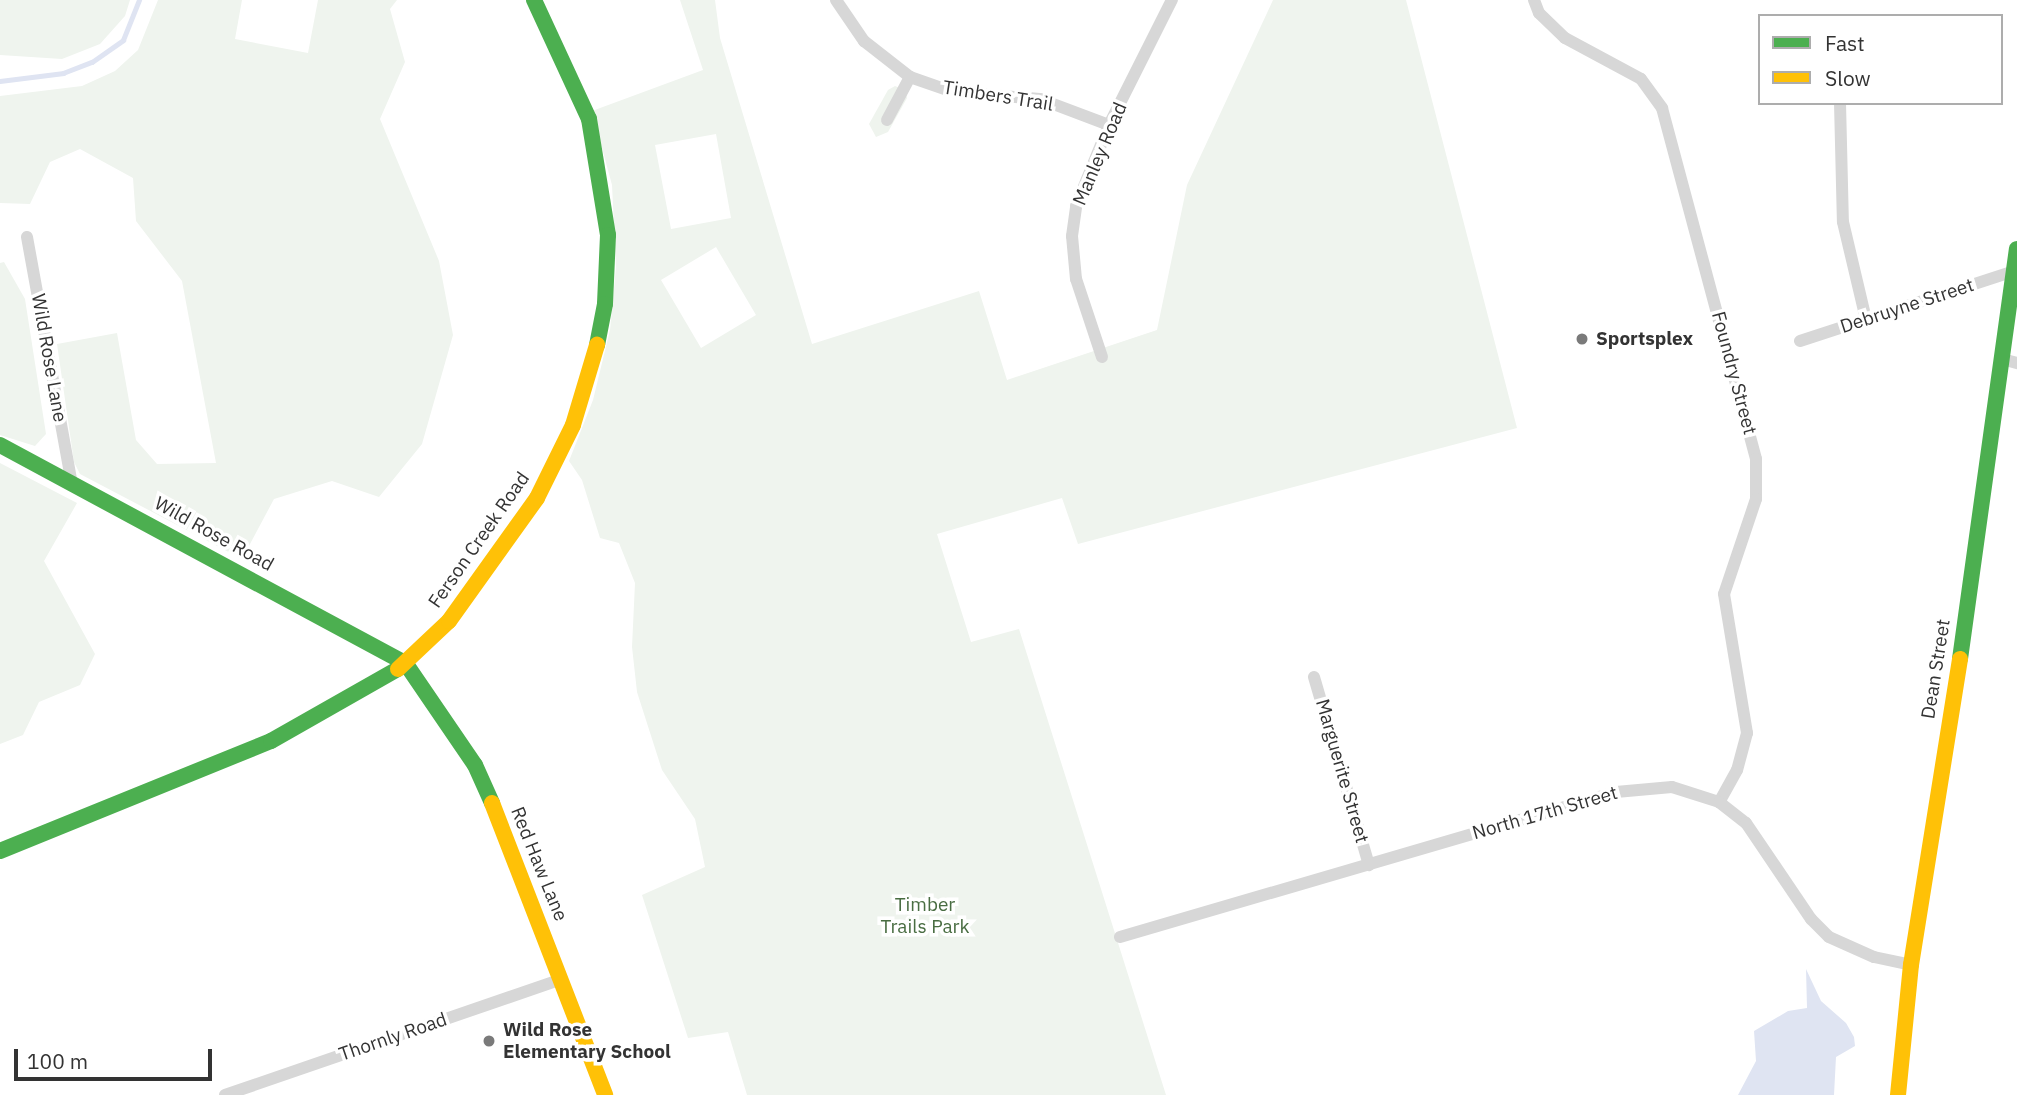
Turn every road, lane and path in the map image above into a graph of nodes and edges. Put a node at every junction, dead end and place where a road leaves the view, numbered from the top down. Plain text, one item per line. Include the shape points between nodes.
1 (534, 0) edge
2 (836, 0) edge
3 (1172, 0) edge
4 (1534, 0) edge
5 (910, 77) junction
6 (1840, 105) edge
7 (887, 120) dead end
8 (1109, 125) junction
9 (27, 237) dead end
10 (2017, 249) edge
11 (2014, 271) junction
12 (1866, 319) junction
13 (1800, 341) dead end
14 (1102, 357) dead end
15 (2009, 361) edge
16 (0, 445) edge
17 (71, 479) junction
18 (406, 664) junction
19 (1314, 677) dead end
20 (1719, 802) junction
21 (0, 850) edge
22 (1369, 864) junction
23 (1120, 937) dead end
24 (1911, 965) junction
25 (562, 979) junction
26 (225, 1095) edge
27 (605, 1095) edge
28 (1898, 1095) edge

1 - 18 street, Ferson Creek Road via 572,74 599,163 608,235 600,336 573,425 537,498 456,612
2 - 5 street, Timbers Trail via 864,41
3 - 8 street, Manley Road
4 - 20 street, Foundry Street via 1539,13 1566,38 1641,79 1662,108 1756,459 1756,499 1724,594 1747,733 1737,770
5 - 7 street
5 - 8 street, Timbers Trail via 953,92 1040,99
6 - 12 street via 1843,222
8 - 14 street, Manley Road via 1076,206 1072,236 1076,279
9 - 17 street, Wild Rose Lane
10 - 11 street, Dean Street
11 - 12 street, Debruyne Street
11 - 15 street, Dean Street
12 - 13 street, Debruyne Street
15 - 24 street, Dean Street
16 - 17 street, Wild Rose Road
17 - 18 street, Wild Rose Road
18 - 21 street, Ferson Creek Road via 271,741
18 - 25 street, Red Haw Lane via 475,765
19 - 22 street, Marguerite Street
20 - 22 street, North 17th Street via 1672,788 1616,792
20 - 24 street, North 17th Street via 1754,832 1811,919 1829,937 1874,957
22 - 23 street, North 17th Street
24 - 28 street, Dean Street
25 - 26 street, Thornly Road
25 - 27 street, Red Haw Lane

